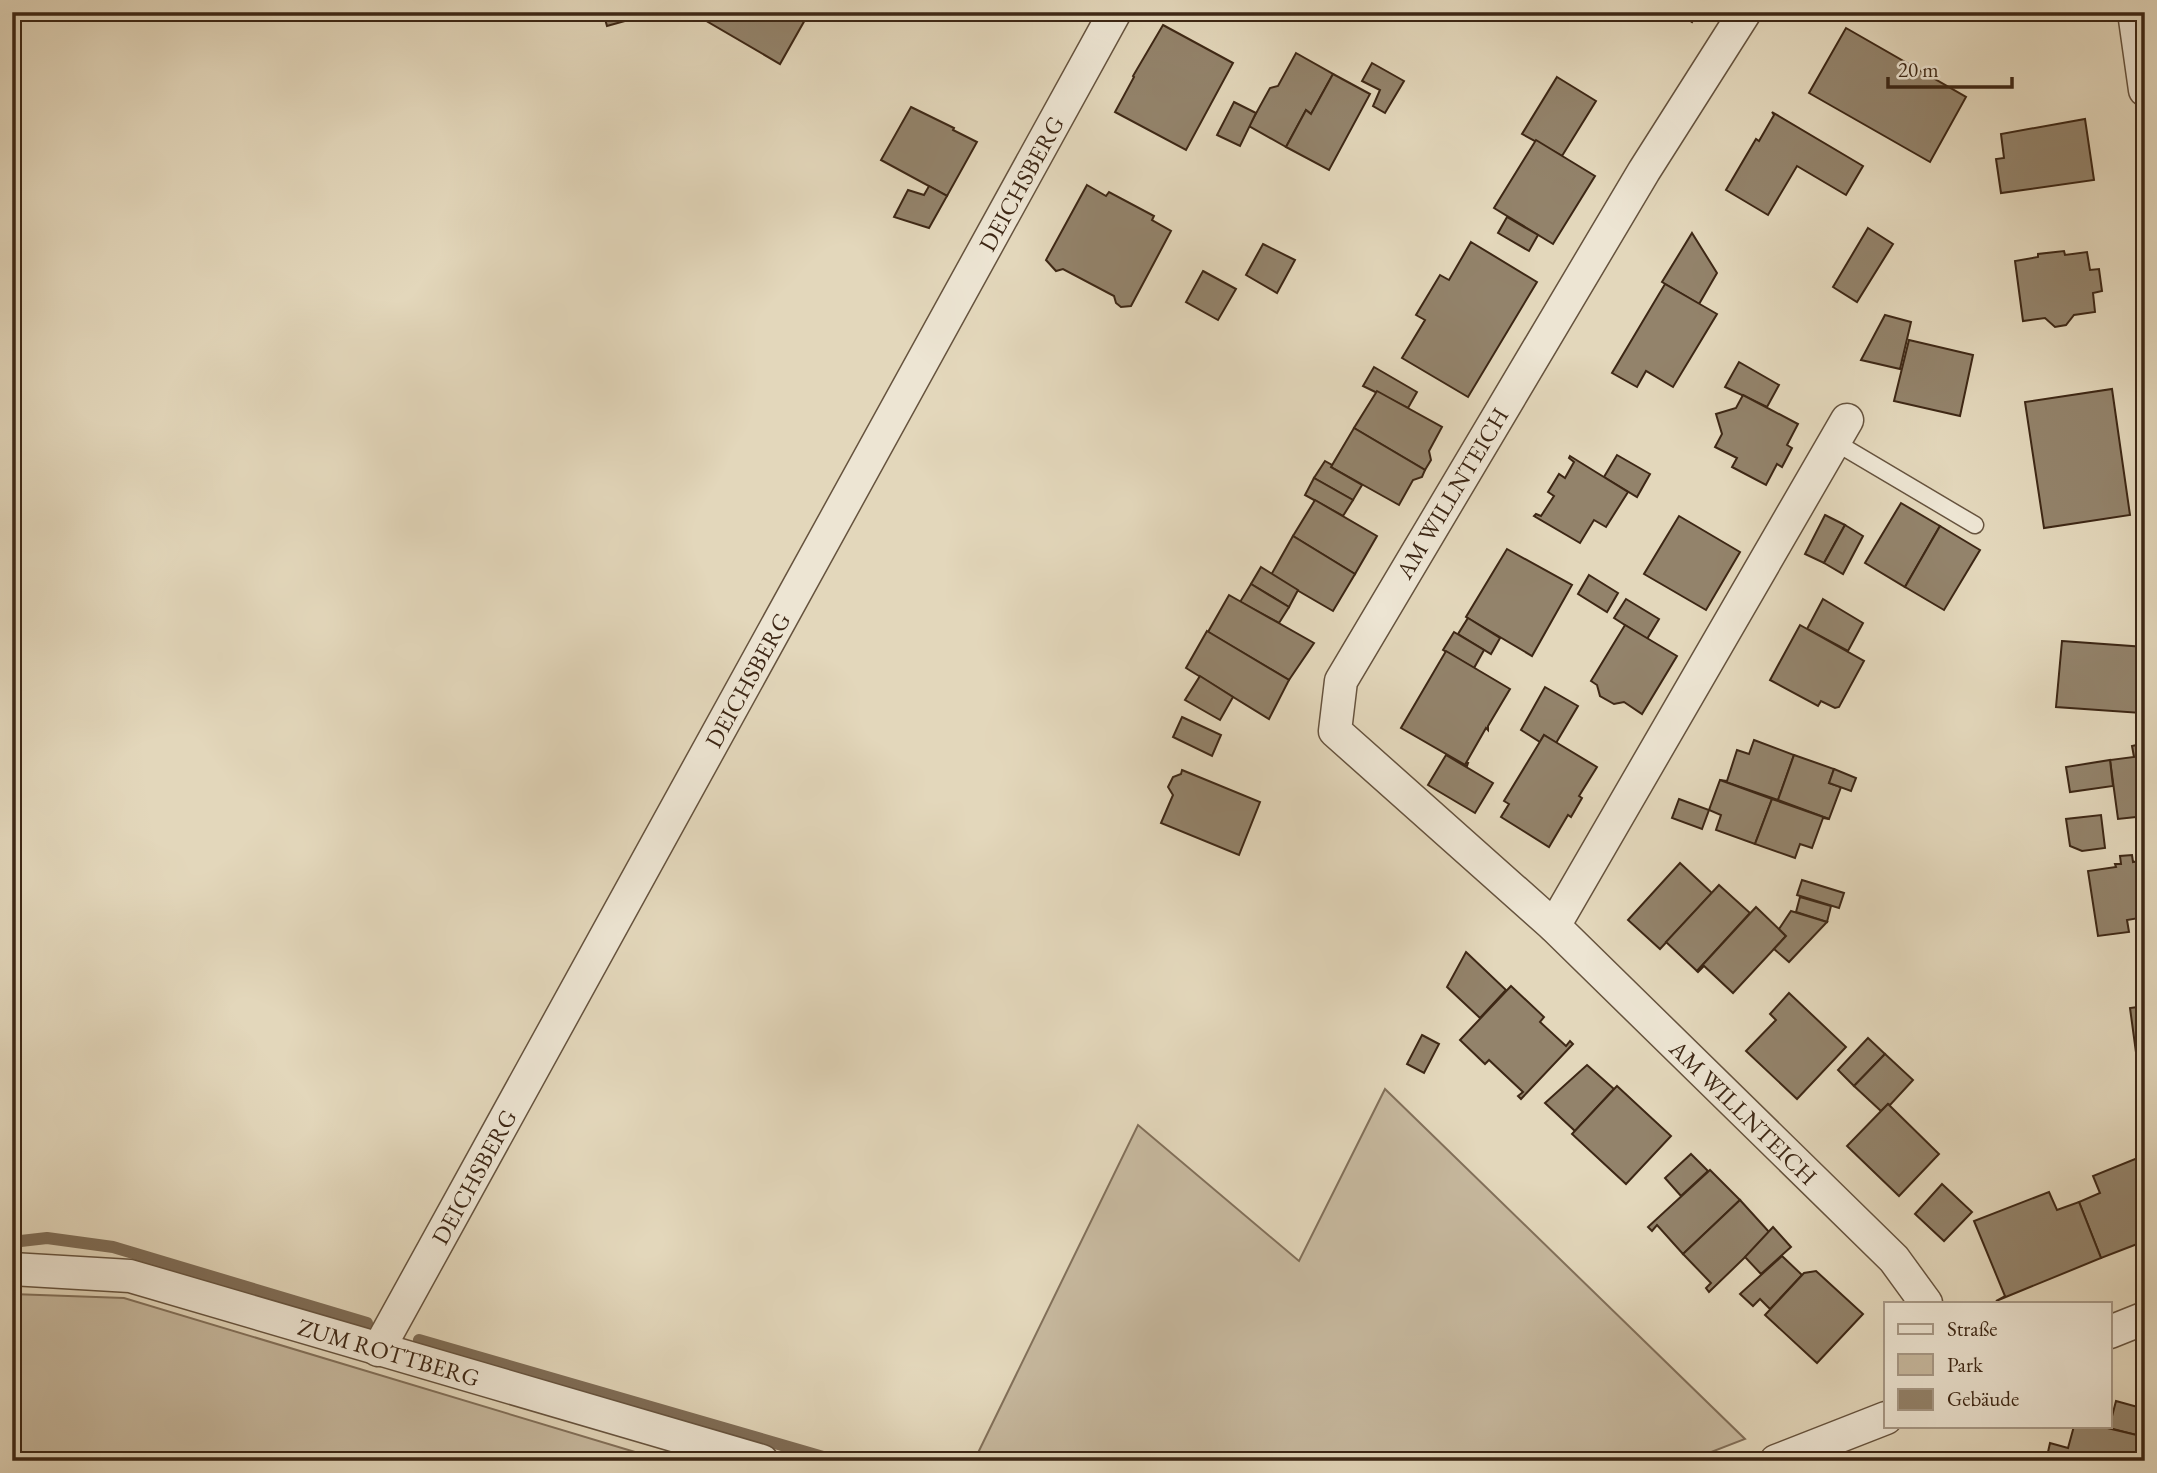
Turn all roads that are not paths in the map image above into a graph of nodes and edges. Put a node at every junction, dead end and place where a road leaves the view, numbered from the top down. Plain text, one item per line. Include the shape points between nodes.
1 (1115, 12) edge
2 (1745, 12) edge
3 (2134, 12) edge
4 (2145, 90) edge
5 (1841, 431) joint
6 (1975, 525) dead end
7 (1555, 926) junction
8 (12, 1269) edge
9 (1925, 1302) edge
10 (2145, 1318) edge
11 (2112, 1331) edge
12 (378, 1350) junction
13 (1884, 1419) edge
14 (762, 1461) edge
15 (1776, 1461) edge

1 - 12 street, DEICHSBERG
2 - 7 street, AM WILLNTEICH via 1644,170 1340,681 1335,731
3 - 4 street
5 - 6 lane
5 - 7 street
7 - 9 street, AM WILLNTEICH via 1894,1259
8 - 12 street, ZUM ROTTBERG via 130,1276
10 - 11 street
12 - 14 street, ZUM ROTTBERG
13 - 15 street

